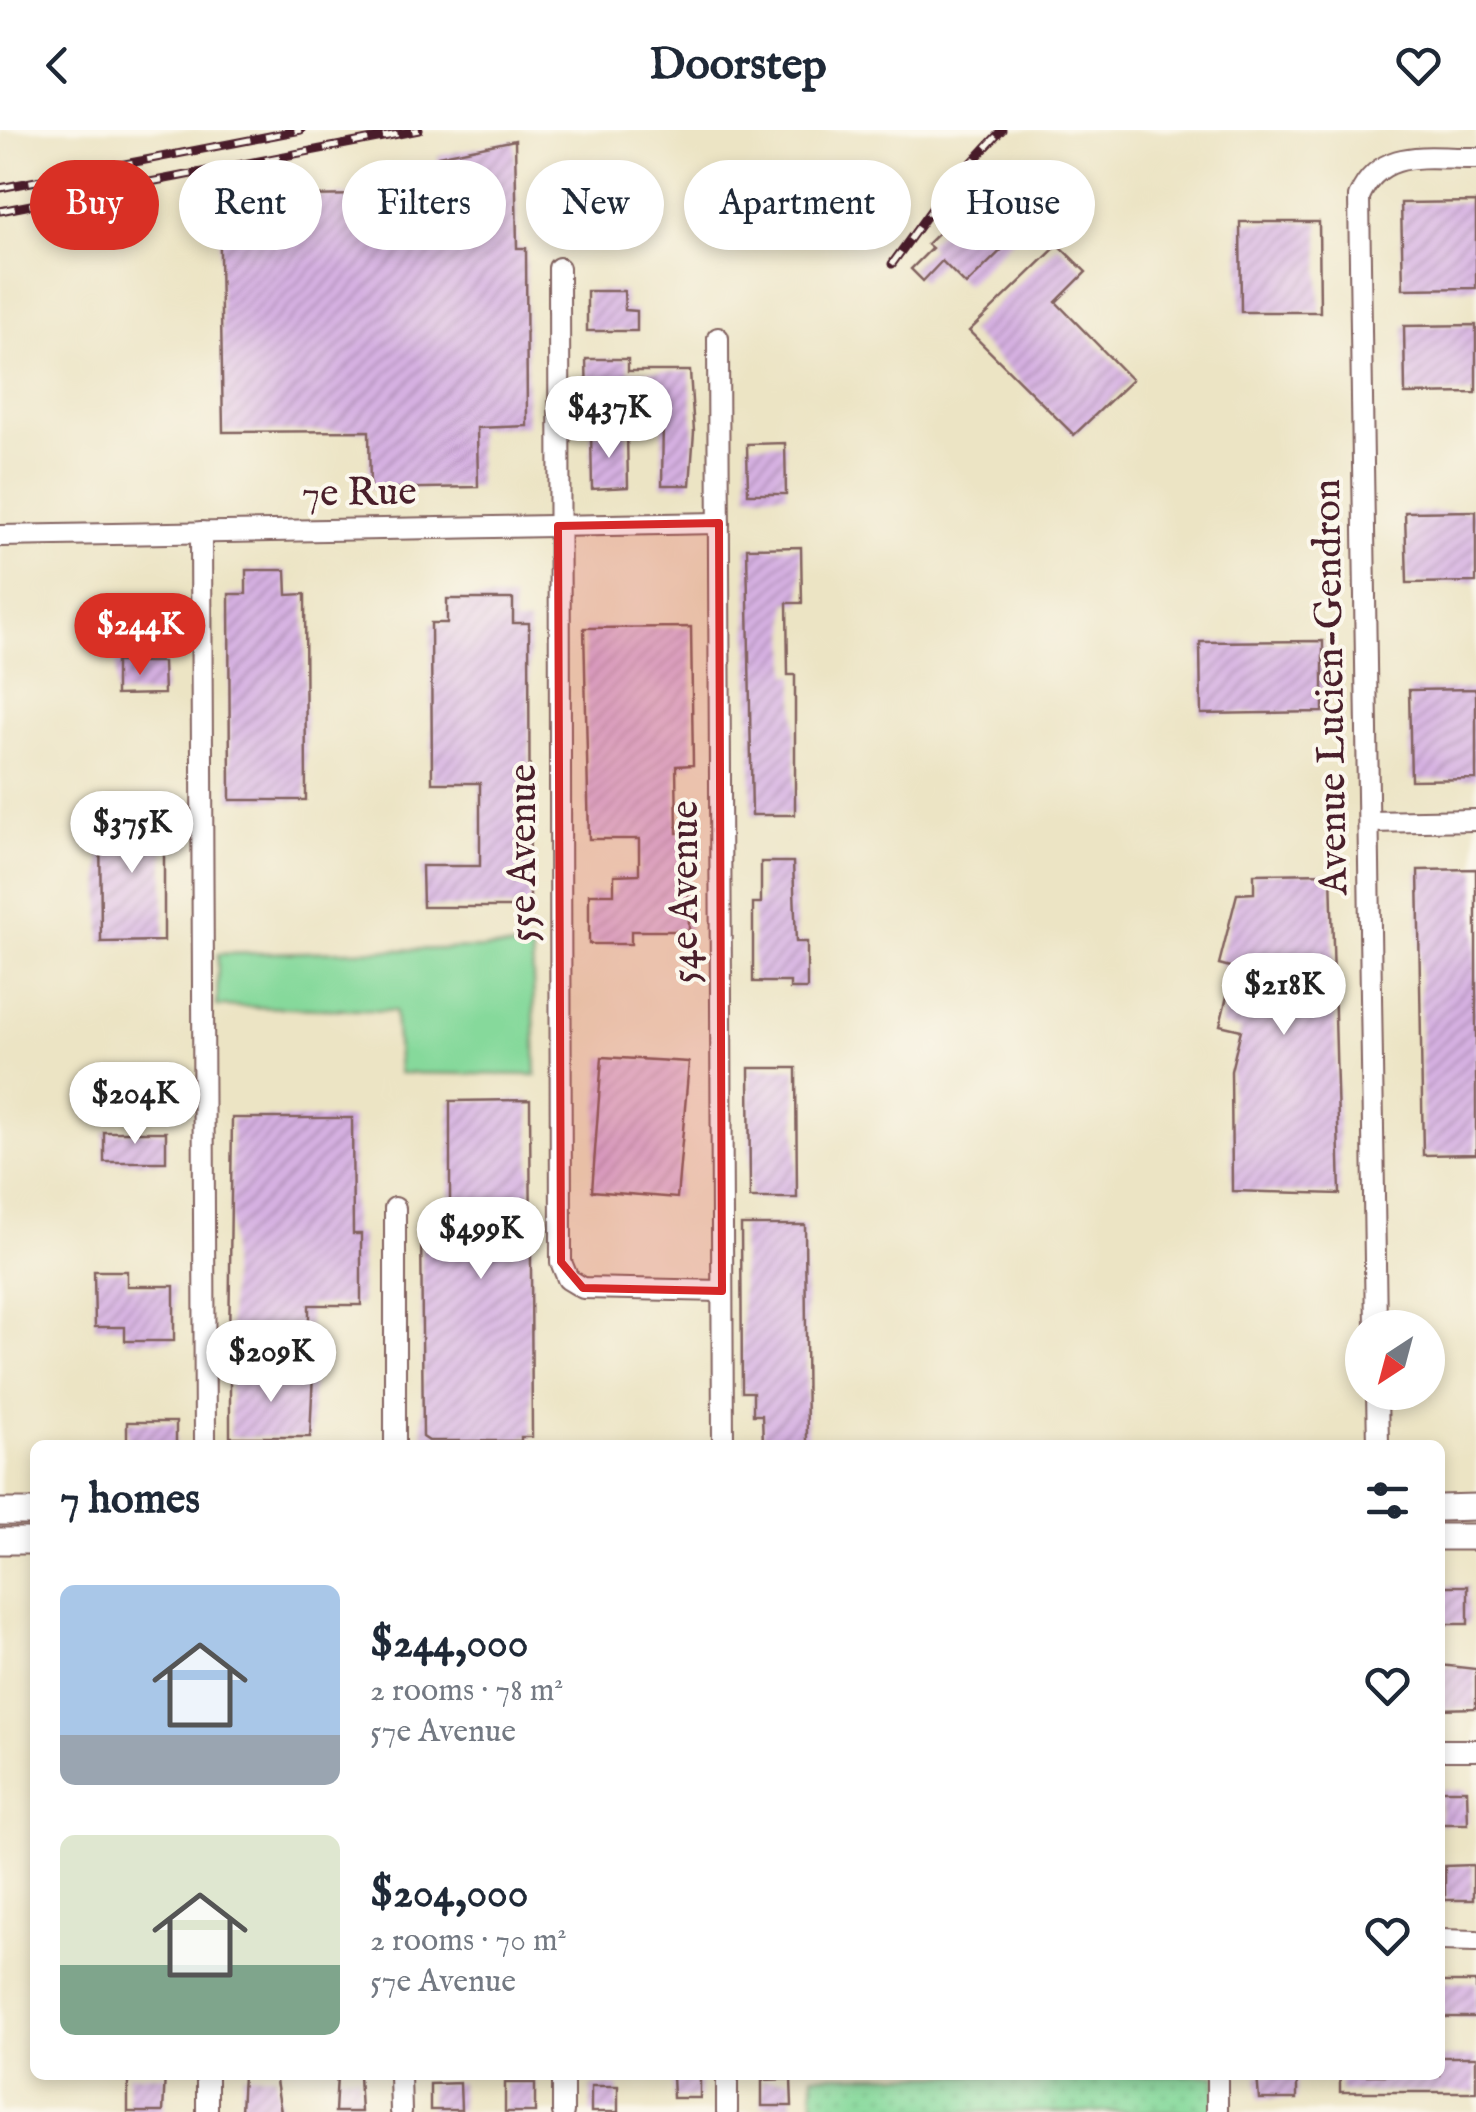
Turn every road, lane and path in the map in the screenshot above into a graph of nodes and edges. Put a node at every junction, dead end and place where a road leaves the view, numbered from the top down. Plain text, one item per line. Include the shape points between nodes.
1 (1476, 158) edge
2 (559, 268) dead end
3 (718, 338) dead end
4 (719, 523) junction
5 (558, 526) junction
6 (201, 532) junction
7 (0, 536) edge
8 (1476, 820) edge
9 (1369, 822) junction
10 (395, 1208) dead end
11 (722, 1291) junction
12 (1376, 1310) edge
13 (1378, 1410) edge
14 (205, 1440) edge
15 (396, 1440) edge
16 (724, 1440) edge
17 (1378, 1440) edge
18 (1476, 1507) edge
19 (1445, 1508) edge
20 (0, 1512) edge
21 (30, 1512) edge
22 (1476, 1537) edge
23 (1445, 1538) edge
24 (30, 1540) edge
25 (0, 1541) edge
26 (1445, 1750) edge
27 (1476, 1750) edge
28 (1445, 1940) edge
29 (1476, 1941) edge
30 (207, 2080) edge
31 (400, 2080) edge
32 (563, 2080) edge
33 (727, 2080) edge
34 (1217, 2080) edge
35 (207, 2112) edge
36 (401, 2112) edge
37 (564, 2112) edge
38 (728, 2112) edge
39 (1217, 2112) edge

1 - 9 street, Avenue Lucien-Gendron via 1406,159 1374,170 1359,197
2 - 5 street, 55e Avenue
3 - 4 street, 54e Avenue
4 - 5 street, 7e Rue
4 - 11 street, 54e Avenue
5 - 6 street, 7e Rue
5 - 11 street, 55e Avenue via 563,1271 582,1288
6 - 7 street, 7e Rue
6 - 14 street
8 - 9 street
9 - 12 street, Avenue Lucien-Gendron
10 - 15 street
11 - 16 street, 54e Avenue
13 - 17 street
18 - 19 street
20 - 21 street
22 - 23 street
24 - 25 street
26 - 27 street
28 - 29 street
30 - 35 street
31 - 36 street
32 - 37 street
33 - 38 street
34 - 39 street

